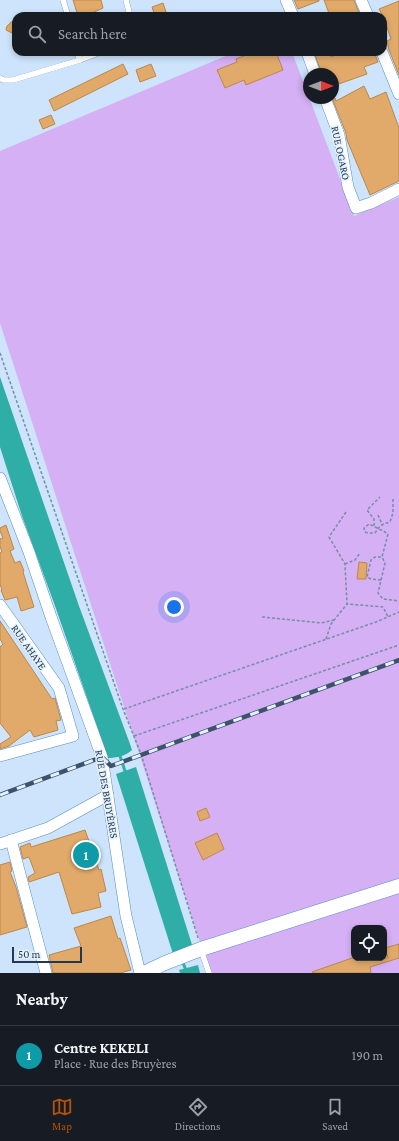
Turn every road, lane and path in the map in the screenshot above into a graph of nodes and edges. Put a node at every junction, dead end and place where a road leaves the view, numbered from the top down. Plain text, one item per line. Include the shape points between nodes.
1 (63, 0) edge
2 (126, 0) edge
3 (286, 0) edge
4 (361, 0) edge
5 (67, 12) edge
6 (129, 12) edge
7 (291, 12) edge
8 (366, 12) edge
9 (78, 56) edge
10 (90, 56) edge
11 (308, 56) edge
12 (384, 56) edge
13 (80, 60) junction
14 (313, 68) edge
15 (0, 78) edge
16 (399, 94) edge
17 (327, 104) edge
18 (399, 189) edge
19 (0, 353) edge
20 (0, 478) edge
21 (380, 497) dead end
22 (393, 499) dead end
23 (346, 512) dead end
24 (378, 515) dead end
25 (382, 524) junction
26 (374, 526) junction
27 (378, 528) junction
28 (360, 553) dead end
29 (382, 557) junction
30 (345, 564) junction
31 (381, 580) junction
32 (399, 601) edge
33 (348, 604) junction
34 (0, 605) edge
35 (399, 612) edge
36 (262, 617) dead end
37 (388, 617) junction
38 (334, 620) junction
39 (326, 639) junction
40 (399, 645) edge
41 (123, 709) junction
42 (134, 736) junction
43 (0, 756) edge
44 (108, 795) junction
45 (11, 840) junction
46 (0, 844) edge
47 (399, 886) edge
48 (199, 950) junction
49 (46, 973) edge
50 (140, 973) edge
51 (144, 973) edge
52 (209, 973) edge

1 - 5 lane
2 - 6 lane
3 - 7 street
4 - 8 street
9 - 13 lane
10 - 13 lane
11 - 14 street
12 - 16 street
13 - 15 lane via 13,80
17 - 18 street, RUE OGARO via 339,135 348,187 356,208
19 - 41 path
20 - 44 street, RUE DES BRUYÈRES via 102,757
21 - 26 path via 367,510 374,519
22 - 25 path via 394,513 390,522
23 - 30 path via 329,537
24 - 25 path
25 - 27 path
26 - 27 path
26 - 27 path via 369,524 364,528 365,532 375,533
27 - 29 path via 388,534
28 - 30 path via 355,560
29 - 31 path via 385,563
29 - 31 path via 375,557 372,560 368,576
30 - 33 path
31 - 32 path via 378,593 380,597
33 - 37 path via 383,607
33 - 38 path
34 - 43 street, RUE AHAYE via 59,688 73,736
35 - 37 path
36 - 38 path via 321,623
37 - 39 path
38 - 39 path
39 - 41 path
40 - 42 path
41 - 42 path
42 - 48 path
44 - 45 street via 48,828
44 - 50 street, RUE DES BRUYÈRES via 126,916
45 - 46 street
45 - 49 street
47 - 48 street
48 - 51 street
48 - 52 lane

